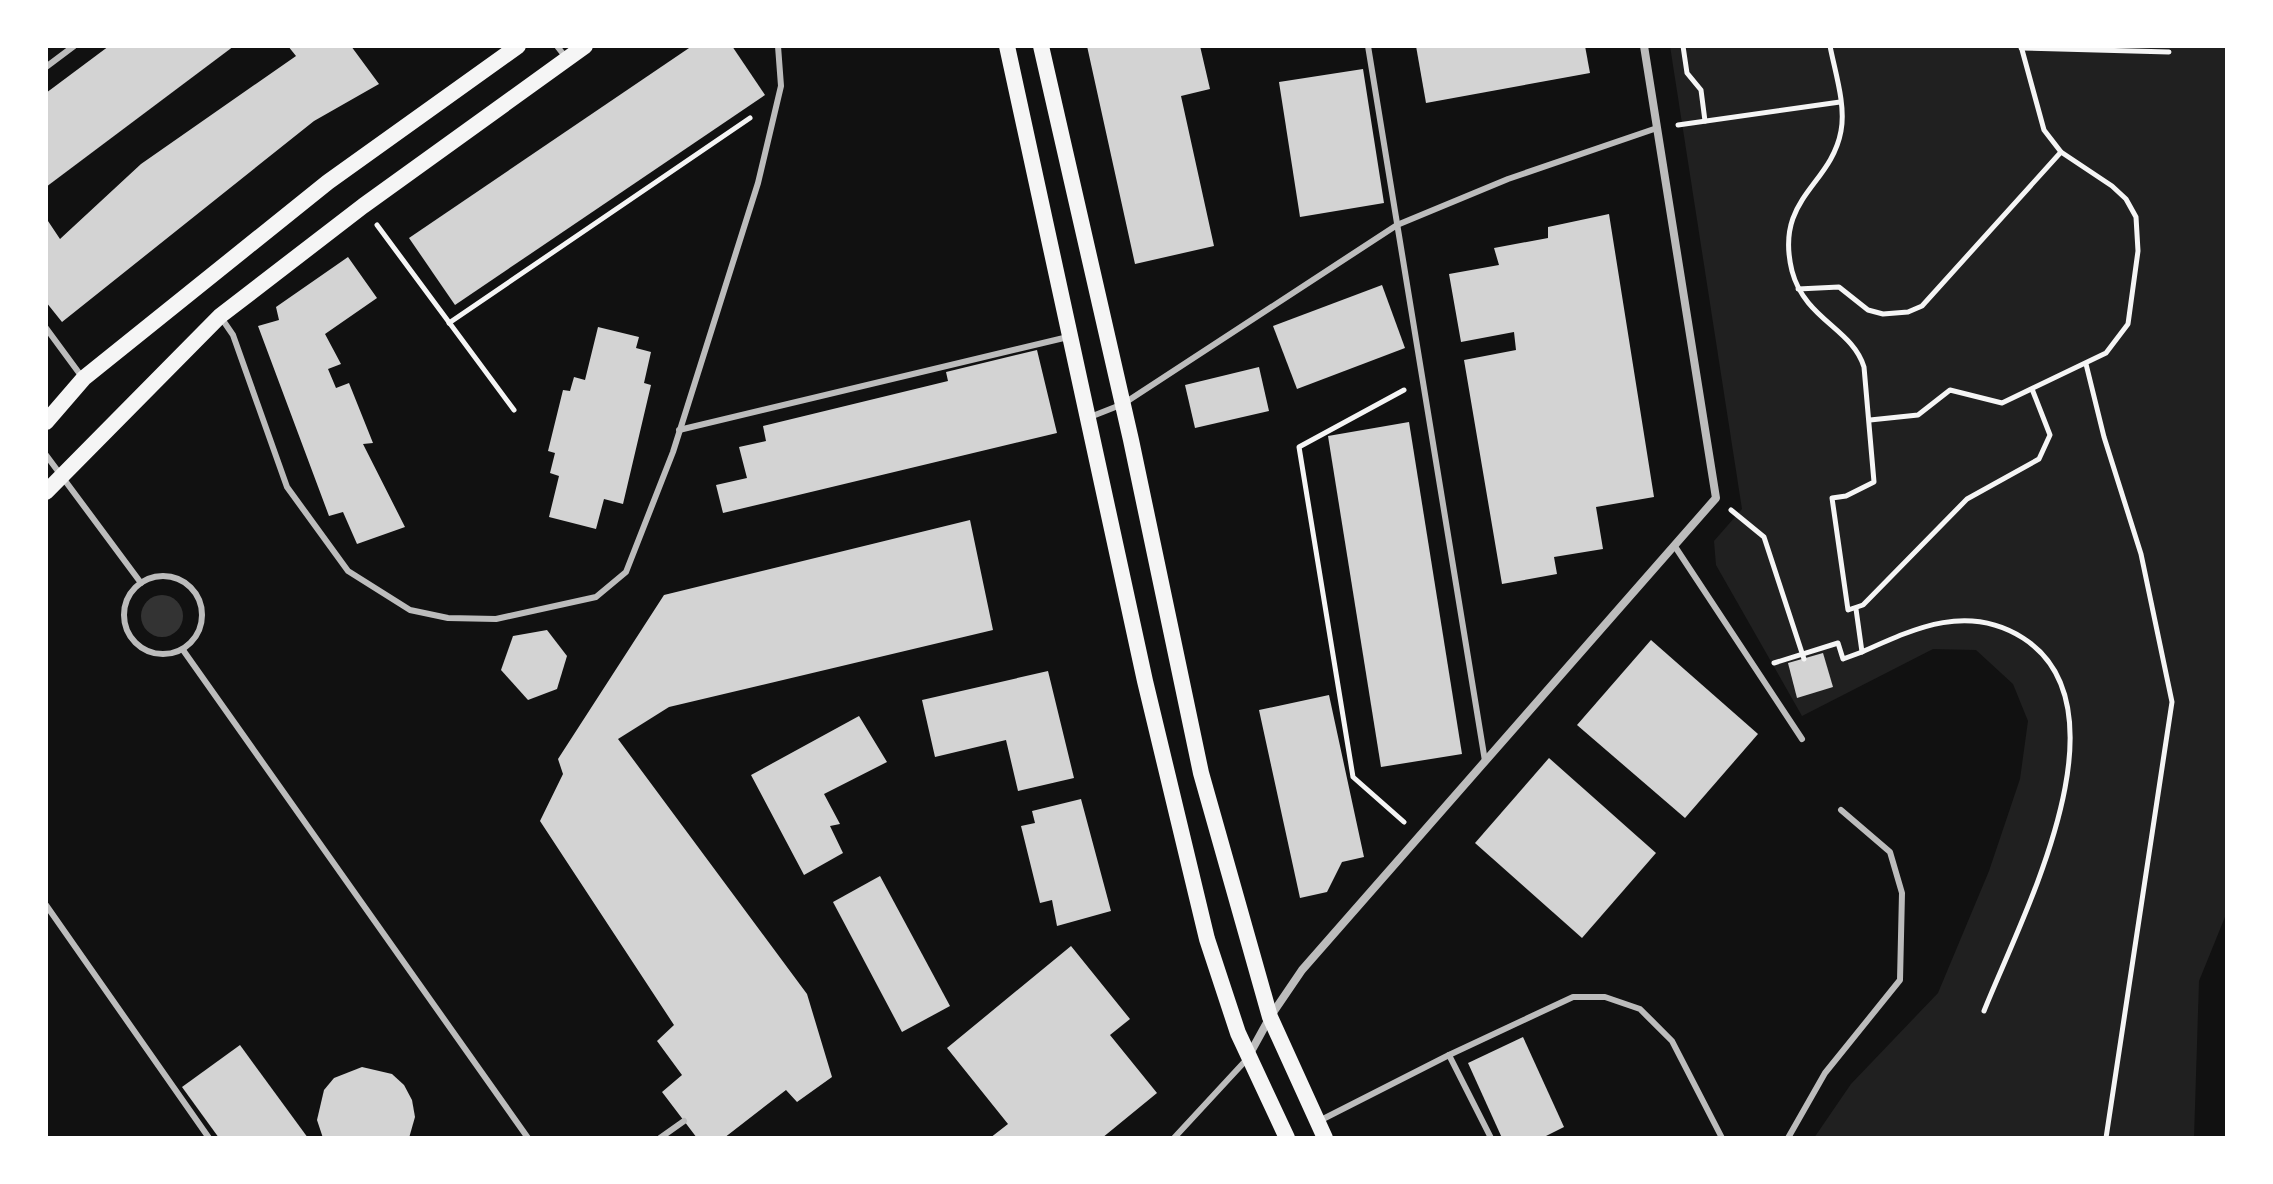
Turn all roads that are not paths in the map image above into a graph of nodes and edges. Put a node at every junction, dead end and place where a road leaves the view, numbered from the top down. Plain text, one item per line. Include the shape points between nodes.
1 (74, 46) edge
2 (518, 46) edge
3 (585, 46) edge
4 (778, 46) edge
5 (1007, 46) edge
6 (1041, 46) edge
7 (1368, 46) edge
8 (1644, 46) edge
9 (562, 52) edge
10 (46, 67) edge
11 (1657, 128) junction
12 (1397, 225) junction
13 (220, 316) junction
14 (46, 328) edge
15 (1073, 335) junction
16 (84, 378) junction
17 (1123, 404) junction
18 (1090, 417) junction
19 (46, 422) edge
20 (679, 430) junction
21 (46, 455) edge
22 (63, 475) junction
23 (46, 492) edge
24 (1674, 545) junction
25 (141, 583) junction
26 (183, 650) junction
27 (1802, 739) dead end
28 (1485, 761) junction
29 (1841, 810) dead end
30 (46, 905) edge
31 (1270, 1017) junction
32 (1449, 1055) junction
33 (1248, 1058) junction
34 (684, 1121) dead end
35 (1321, 1130) edge
36 (209, 1138) edge
37 (528, 1138) edge
38 (660, 1138) edge
39 (1174, 1138) edge
40 (1287, 1138) edge
41 (1491, 1138) edge
42 (1722, 1138) edge
43 (1788, 1138) edge

1 - 10 lane
2 - 16 main road via 328,182
3 - 9 main road
4 - 20 lane via 781,86 758,183
5 - 15 main road
6 - 17 main road
7 - 12 lane
8 - 11 street
9 - 13 main road
11 - 12 lane via 1508,179
11 - 24 street via 1716,498
12 - 17 lane
12 - 28 lane
13 - 20 lane via 233,335 287,487 348,571 410,610 448,618 496,619 596,597 626,572
13 - 22 main road
14 - 16 lane
15 - 18 main road
15 - 20 lane
16 - 19 main road
17 - 18 lane
17 - 31 main road via 1201,773
18 - 33 main road via 1145,681 1207,939
21 - 22 lane
22 - 23 main road
22 - 25 lane
24 - 27 lane
24 - 28 street
25 - 26 lane via 125,604 127,631 134,642 157,655
25 - 26 lane via 164,576 196,594 202,619 193,642
26 - 37 lane
28 - 31 street via 1302,970
29 - 43 lane via 1890,852 1902,893 1900,980 1825,1073
30 - 36 lane
31 - 33 street
31 - 35 main road
32 - 35 lane
32 - 41 lane
32 - 42 lane via 1573,997 1605,997 1640,1009 1672,1041
33 - 39 lane
33 - 40 main road
34 - 38 lane

